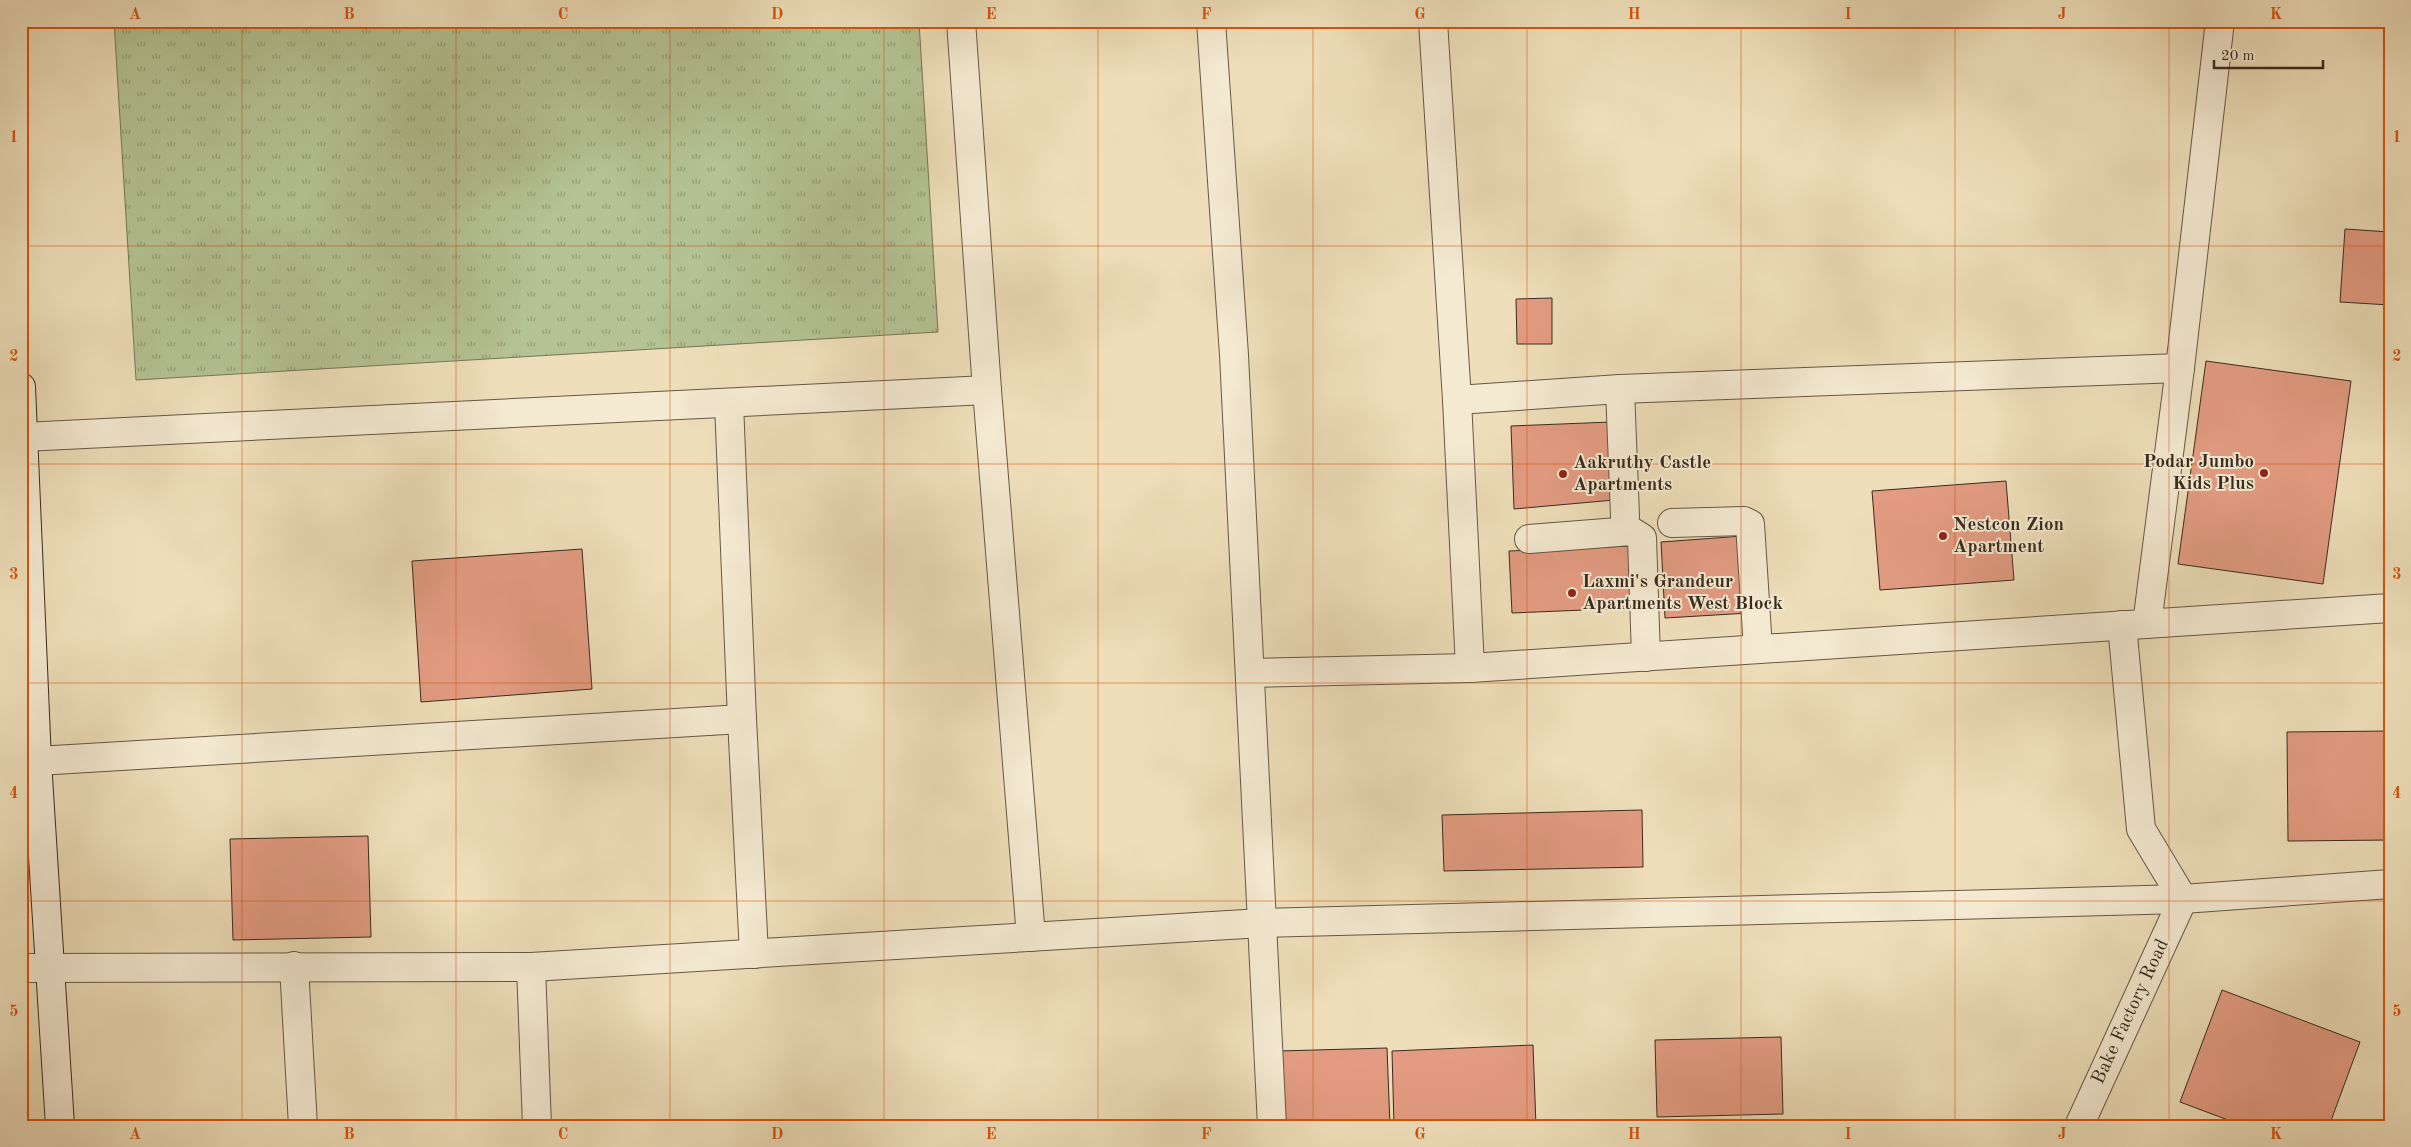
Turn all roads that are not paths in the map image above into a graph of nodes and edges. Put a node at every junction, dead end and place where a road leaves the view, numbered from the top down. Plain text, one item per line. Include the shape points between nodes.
1 (961, 21) edge
2 (1211, 21) edge
3 (1433, 21) edge
4 (2220, 21) edge
5 (2180, 368) junction
6 (21, 387) edge
7 (1620, 389) junction
8 (987, 390) junction
9 (1457, 400) junction
10 (729, 403) junction
11 (23, 437) junction
12 (1625, 516) dead end
13 (1672, 524) dead end
14 (1529, 539) dead end
15 (2390, 608) edge
16 (2135, 624) junction
17 (1758, 649) junction
18 (1646, 657) junction
19 (1470, 668) junction
20 (1250, 673) junction
21 (742, 719) junction
22 (37, 761) junction
23 (2390, 884) edge
24 (2183, 898) junction
25 (1262, 923) junction
26 (1031, 936) junction
27 (754, 954) junction
28 (294, 966) junction
29 (531, 967) junction
30 (21, 968) edge
31 (52, 968) junction
32 (60, 1126) edge
33 (303, 1126) edge
34 (537, 1126) edge
35 (1272, 1126) edge
36 (2079, 1126) edge

1 - 8 street
2 - 20 street via 1234,355
3 - 9 street
4 - 5 street
5 - 7 street
5 - 16 street
6 - 11 street
7 - 9 street
7 - 12 street
8 - 10 street
8 - 26 street
9 - 19 street
10 - 11 street
10 - 21 street
11 - 22 street
13 - 17 street via 1744,521 1750,524
14 - 18 street via 1631,531 1642,538
15 - 16 street
16 - 17 street
16 - 24 street via 2141,829
17 - 18 street
18 - 19 street
19 - 20 street
20 - 25 street
21 - 22 street
21 - 27 street
22 - 31 street
23 - 24 street
24 - 25 street
24 - 36 street, Bake Factory Road
25 - 26 street
25 - 35 street
26 - 27 street
27 - 29 street
28 - 29 street
28 - 31 street
28 - 33 street
29 - 34 street
30 - 31 street
31 - 32 street

